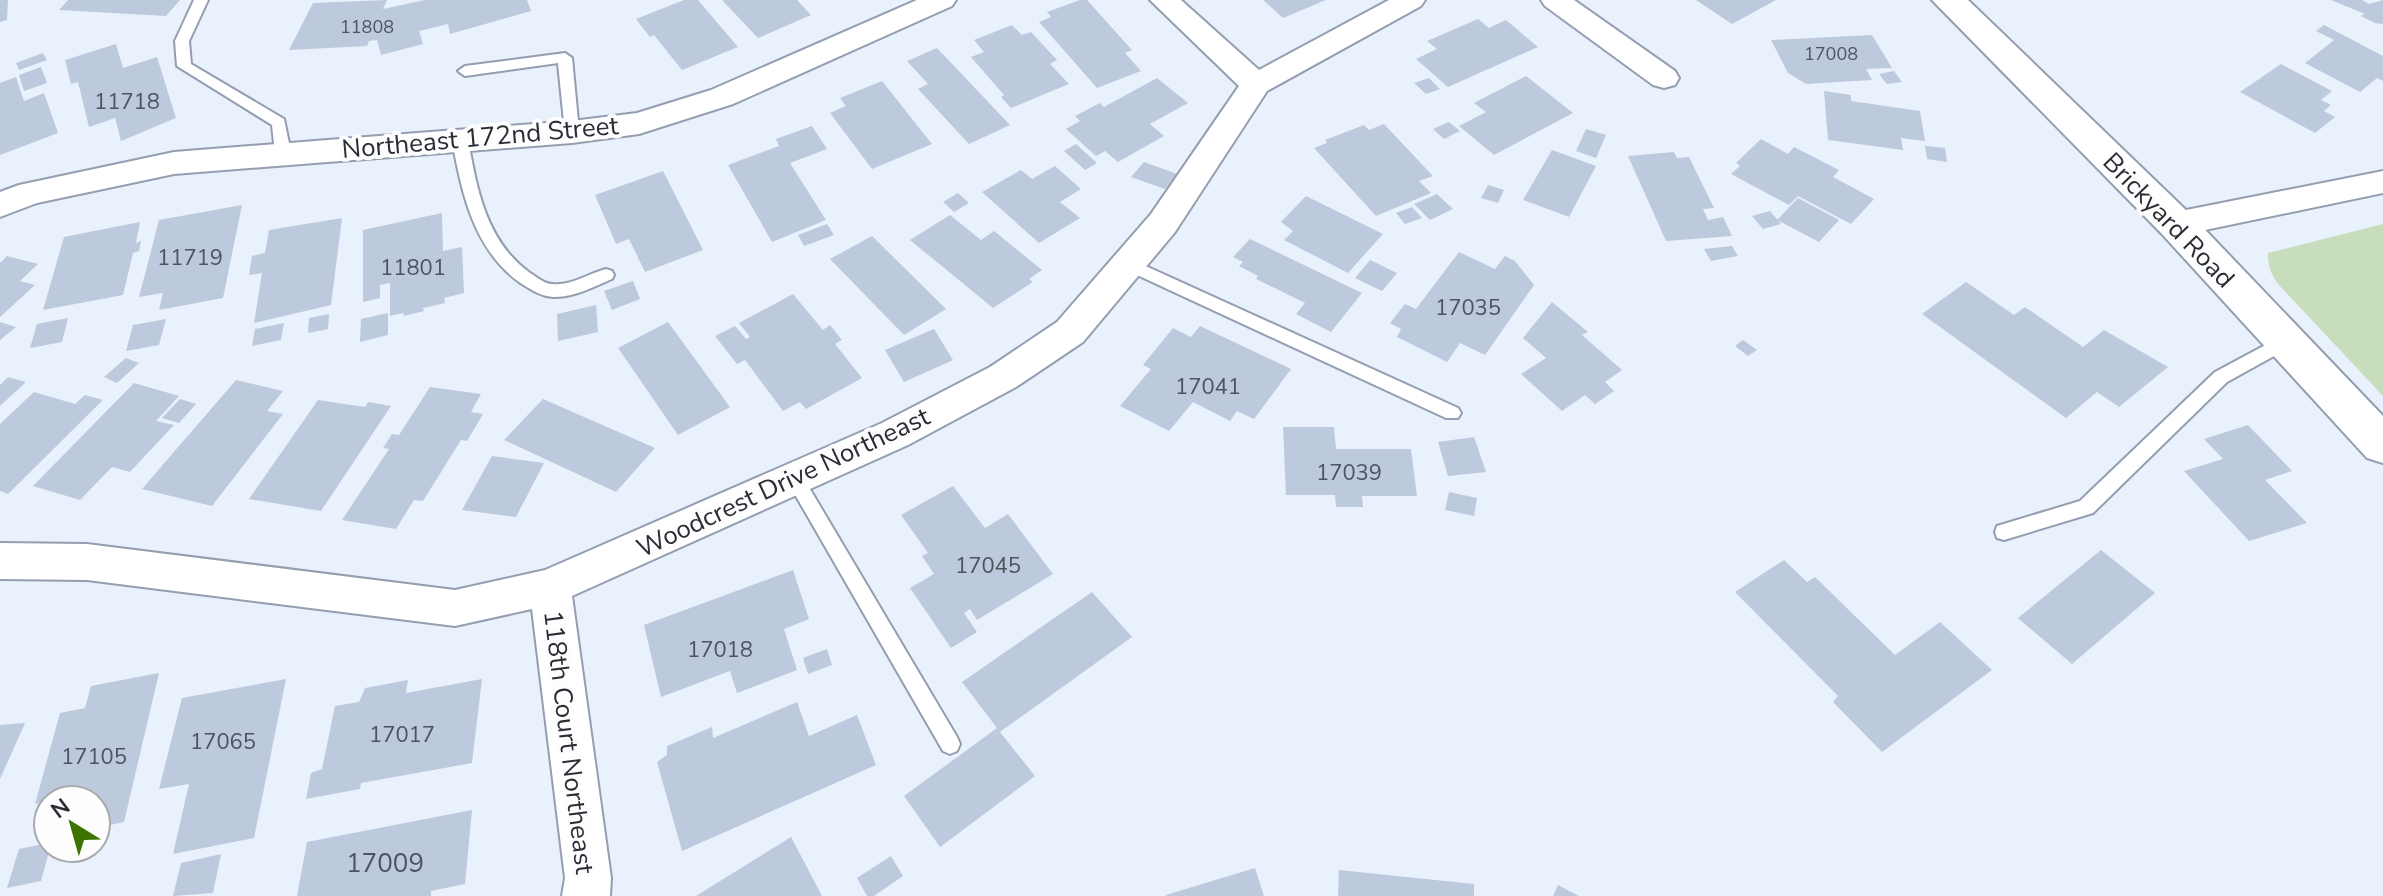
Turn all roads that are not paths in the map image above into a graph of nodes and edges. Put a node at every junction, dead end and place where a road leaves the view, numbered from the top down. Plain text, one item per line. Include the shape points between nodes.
1 (201, 0) edge
2 (942, 0) edge
3 (1164, 0) edge
4 (1411, 0) edge
5 (1555, 0) edge
6 (1949, 0) edge
7 (465, 71) dead end
8 (1664, 78) dead end
9 (1256, 84) junction
10 (572, 132) junction
11 (460, 140) junction
12 (283, 153) junction
13 (2383, 182) edge
14 (0, 205) edge
15 (2176, 224) junction
16 (1128, 264) junction
17 (606, 275) dead end
18 (2286, 341) junction
19 (1452, 413) dead end
20 (2383, 445) edge
21 (795, 479) junction
22 (2004, 532) dead end
23 (0, 561) edge
24 (550, 587) junction
25 (950, 744) dead end
26 (586, 896) edge

1 - 12 lane via 182,41 184,66 279,123
2 - 10 street, Northeast 172nd Street via 722,97 639,123
3 - 9 street
4 - 9 street, Woodcrest Drive Northeast
5 - 8 street
6 - 15 street, Brickyard Road
7 - 10 lane via 565,58
9 - 16 street, Woodcrest Drive Northeast via 1163,223
10 - 11 street, Northeast 172nd Street
11 - 12 street, Northeast 172nd Street
11 - 17 lane via 472,204 494,251 519,275 545,290 570,290
12 - 14 street, Northeast 172nd Street via 174,163 31,193
13 - 15 street
15 - 18 street, Brickyard Road
16 - 19 lane
16 - 21 street, Woodcrest Drive Northeast via 1070,332 1003,377
18 - 20 street, Brickyard Road
18 - 22 lane via 2221,377 2086,507
21 - 24 street, Woodcrest Drive Northeast
21 - 25 lane
23 - 24 street, Woodcrest Drive Northeast via 87,562 455,608
24 - 26 street, 118th Court Northeast via 588,878

